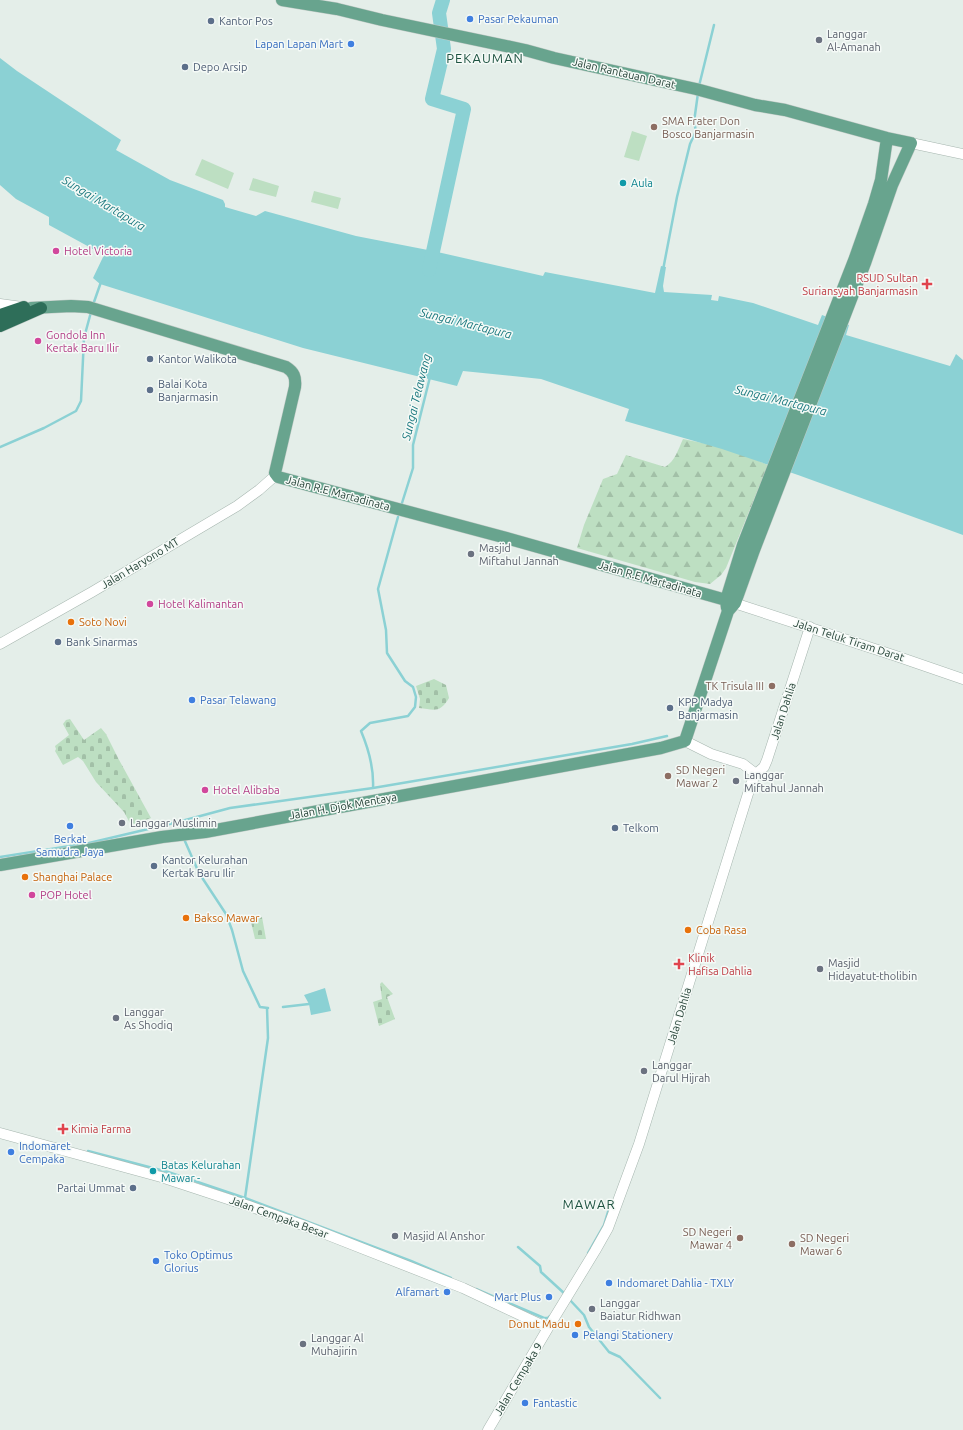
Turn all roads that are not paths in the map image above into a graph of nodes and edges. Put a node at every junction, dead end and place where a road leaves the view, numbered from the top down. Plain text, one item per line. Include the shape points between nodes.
1 (282, 0) edge
2 (887, 138) junction
3 (912, 142) junction
4 (963, 154) edge
5 (860, 260) junction
6 (0, 304) edge
7 (24, 308) junction
8 (41, 308) junction
9 (0, 315) edge
10 (0, 326) edge
11 (276, 475) junction
12 (730, 604) junction
13 (810, 627) junction
14 (0, 644) edge
15 (963, 679) edge
16 (685, 741) junction
17 (756, 774) junction
18 (0, 865) edge
19 (0, 1133) edge
20 (548, 1328) junction
21 (488, 1430) edge

1 - 2 main road, Jalan Rantauan Darat via 337,9 526,50 785,110
2 - 3 main road, Jalan Rantauan Darat
2 - 5 main road via 881,180
3 - 4 street, Jalan Rantauan Darat
3 - 5 main road
5 - 12 main road via 749,548
6 - 7 street, Jalan R.E Martadinata
7 - 8 main road, Jalan R.E Martadinata
7 - 9 highway
8 - 10 highway
8 - 11 main road, Jalan R.E Martadinata via 88,307 281,364 291,370 295,377 295,387
11 - 12 main road, Jalan R.E Martadinata via 499,536
11 - 14 street, Jalan Haryono MT via 238,506
12 - 13 street, Jalan Teluk Tiram Darat
12 - 16 main road
13 - 15 street, Jalan Teluk Tiram Darat
13 - 17 street, Jalan Dahlia via 767,760
16 - 17 street via 711,754 743,764
16 - 18 main road, Jalan H. Djok Mentaya via 661,748 213,831 162,837
17 - 20 street, Jalan Dahlia via 734,835 634,1158 608,1228
19 - 20 street, Jalan Cempaka Besar via 161,1177 250,1206 463,1288
20 - 21 street, Jalan Cempaka 9

